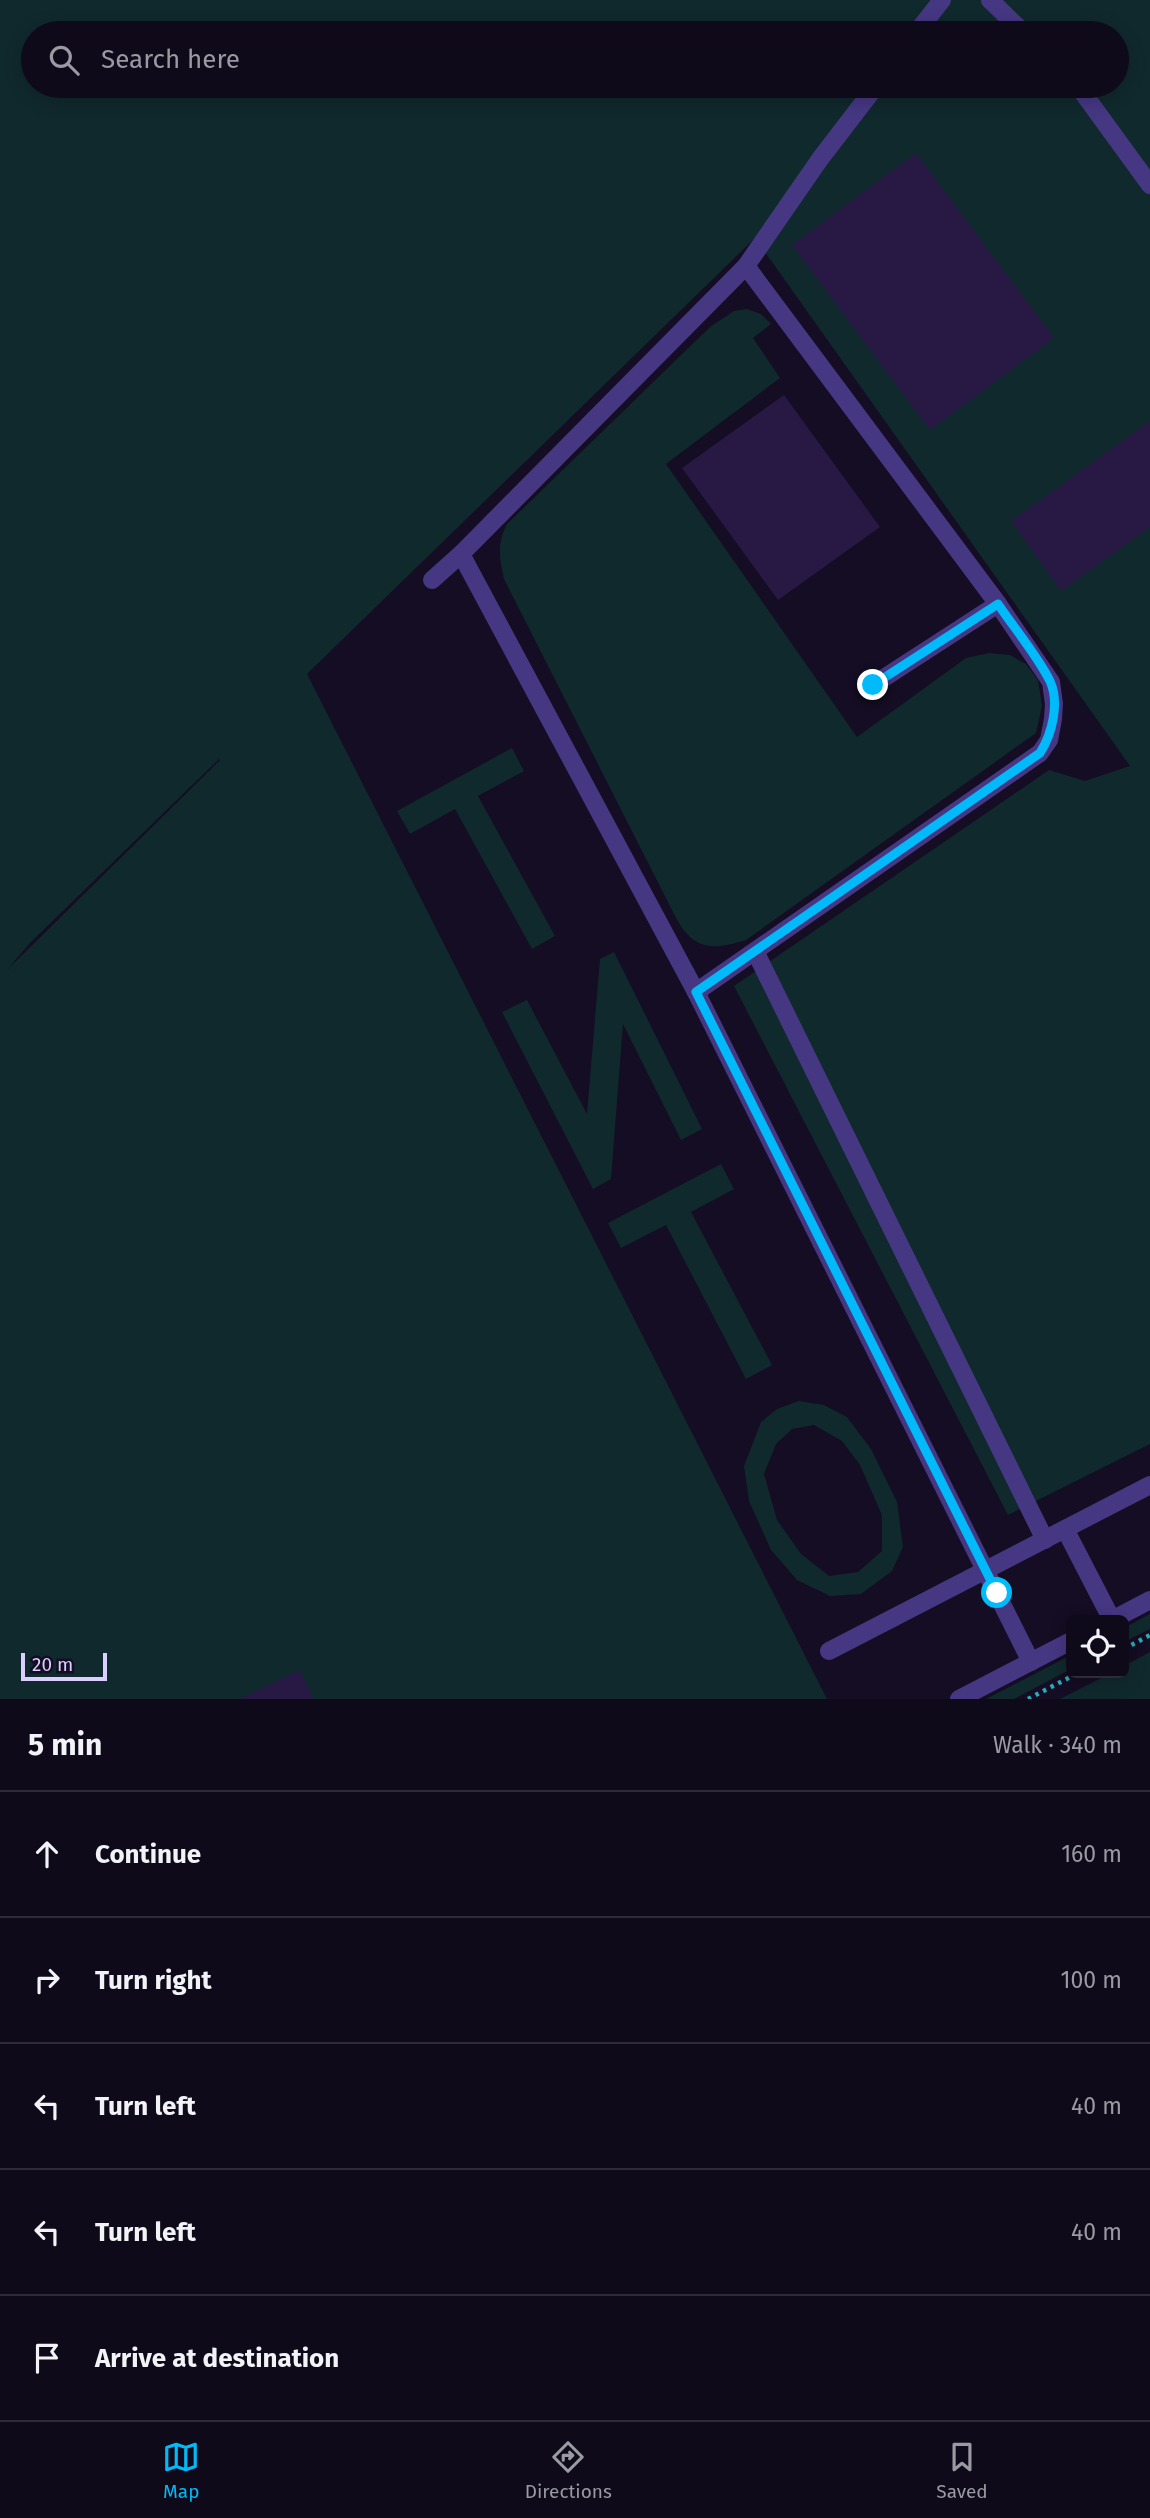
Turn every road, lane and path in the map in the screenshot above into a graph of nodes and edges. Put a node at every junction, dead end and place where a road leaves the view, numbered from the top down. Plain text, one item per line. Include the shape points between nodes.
1 (942, 0) edge
2 (990, 0) edge
3 (925, 21) edge
4 (1012, 21) edge
5 (867, 98) edge
6 (1087, 98) edge
7 (1150, 185) edge
8 (746, 266) junction
9 (461, 554) junction
10 (432, 580) dead end
11 (998, 604) junction
12 (873, 685) dead end
13 (755, 951) junction
14 (696, 992) junction
15 (1150, 1485) edge
16 (1065, 1529) junction
17 (1045, 1540) junction
18 (985, 1570) junction
19 (1150, 1601) edge
20 (1109, 1615) edge
21 (1122, 1615) edge
22 (1150, 1636) edge
23 (1066, 1644) edge
24 (1129, 1646) edge
25 (829, 1651) dead end
26 (1031, 1662) junction
27 (1068, 1678) edge
28 (959, 1699) edge
29 (1028, 1699) edge

1 - 3 street
2 - 4 street
5 - 8 street
6 - 7 street
8 - 9 street
8 - 11 street
9 - 10 street
9 - 14 street
11 - 12 street
11 - 13 street via 1051,682 1053,719 1049,740 1040,753
13 - 14 street
13 - 17 street
14 - 18 street
15 - 16 street
16 - 17 street
16 - 20 street
17 - 18 street
18 - 25 street
18 - 26 street
19 - 21 street
22 - 24 path
23 - 26 street
26 - 28 street
27 - 29 path

